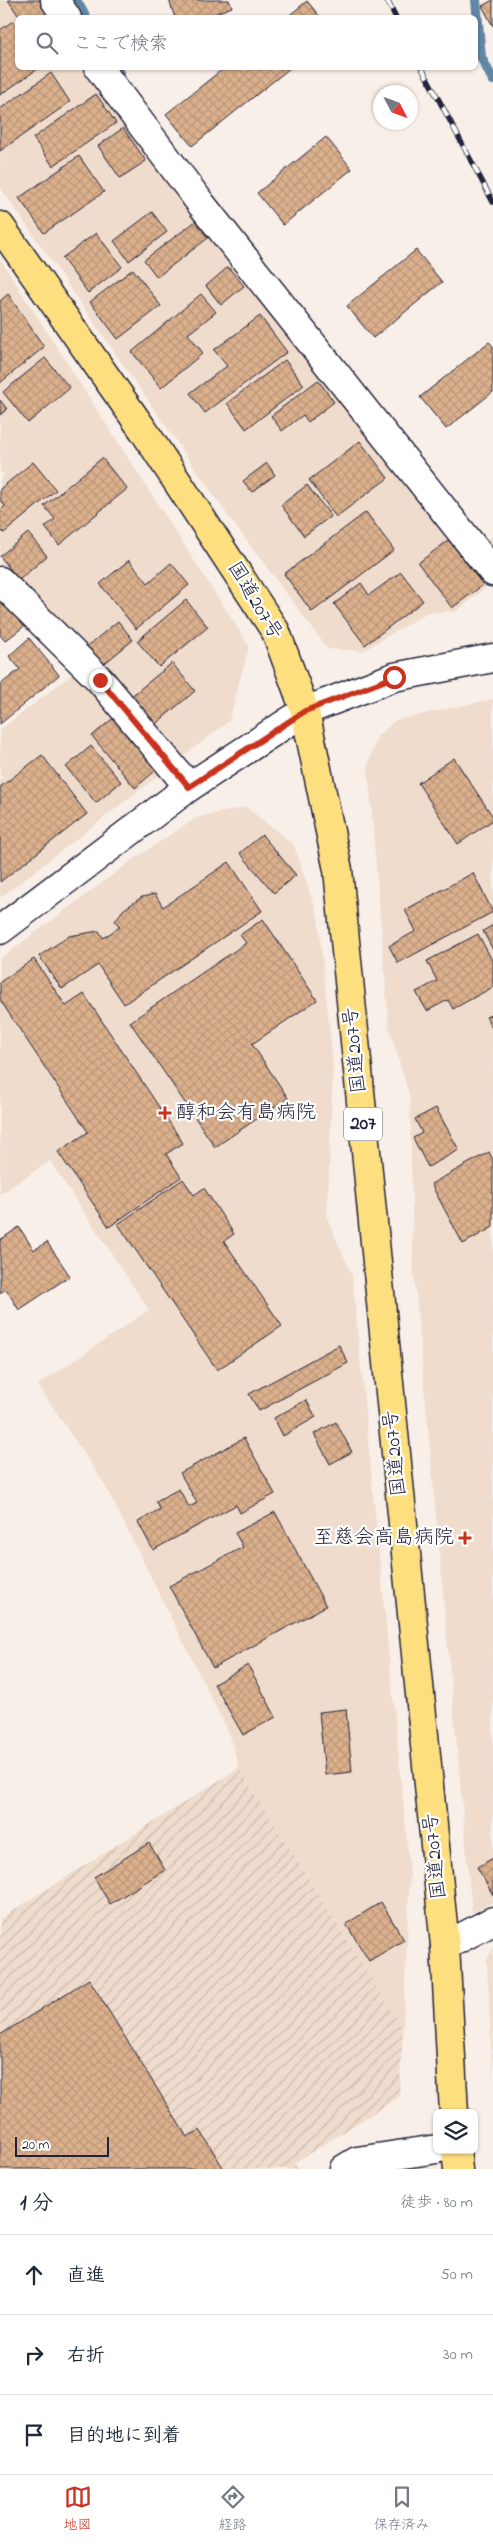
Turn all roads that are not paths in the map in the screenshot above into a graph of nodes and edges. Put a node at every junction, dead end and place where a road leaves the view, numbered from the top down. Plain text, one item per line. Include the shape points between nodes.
1 (55, 0) edge
2 (65, 15) edge
3 (101, 70) edge
4 (0, 226) edge
5 (493, 572) edge
6 (0, 581) edge
7 (493, 658) edge
8 (305, 711) junction
9 (189, 787) junction
10 (0, 930) edge
11 (493, 1921) edge
12 (446, 1946) junction
13 (454, 2109) edge
14 (433, 2150) edge
15 (456, 2154) edge
16 (344, 2169) edge
17 (458, 2169) edge

1 - 2 street
3 - 5 street via 202,205
4 - 8 highway, 国道207号 / 207 via 144,431 276,632
6 - 9 street via 100,680
7 - 8 street via 394,677
8 - 9 street
8 - 12 highway, 国道207号 / 207 via 338,870
9 - 10 street
11 - 12 street
12 - 13 highway, 国道207号 / 207
14 - 16 street via 357,2161
15 - 17 highway

